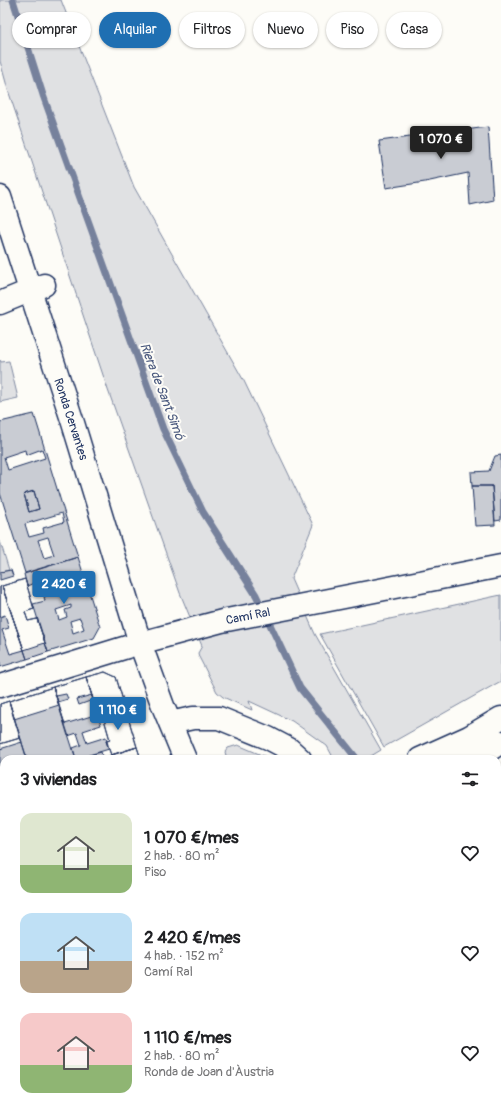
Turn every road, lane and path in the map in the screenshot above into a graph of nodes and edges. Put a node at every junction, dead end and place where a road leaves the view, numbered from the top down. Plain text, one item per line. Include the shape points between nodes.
1 (0, 197) edge
2 (37, 288) junction
3 (0, 303) edge
4 (501, 566) edge
5 (140, 643) junction
6 (0, 686) edge
7 (501, 718) edge
8 (170, 723) junction
9 (501, 737) edge
10 (501, 742) edge
11 (183, 755) edge
12 (296, 755) edge
13 (429, 755) edge
14 (463, 755) edge
15 (482, 755) edge

1 - 2 street, Ronda Cervantes
2 - 3 street
2 - 5 street, Ronda Cervantes via 73,423
4 - 5 street, Camí Ral via 222,621
5 - 6 street, Camí Ral
5 - 8 street, Ronda Cervantes
7 - 13 street via 469,737
8 - 11 street, Ronda Cervantes
8 - 12 street via 193,718 219,718 268,738
9 - 14 street
10 - 15 street

